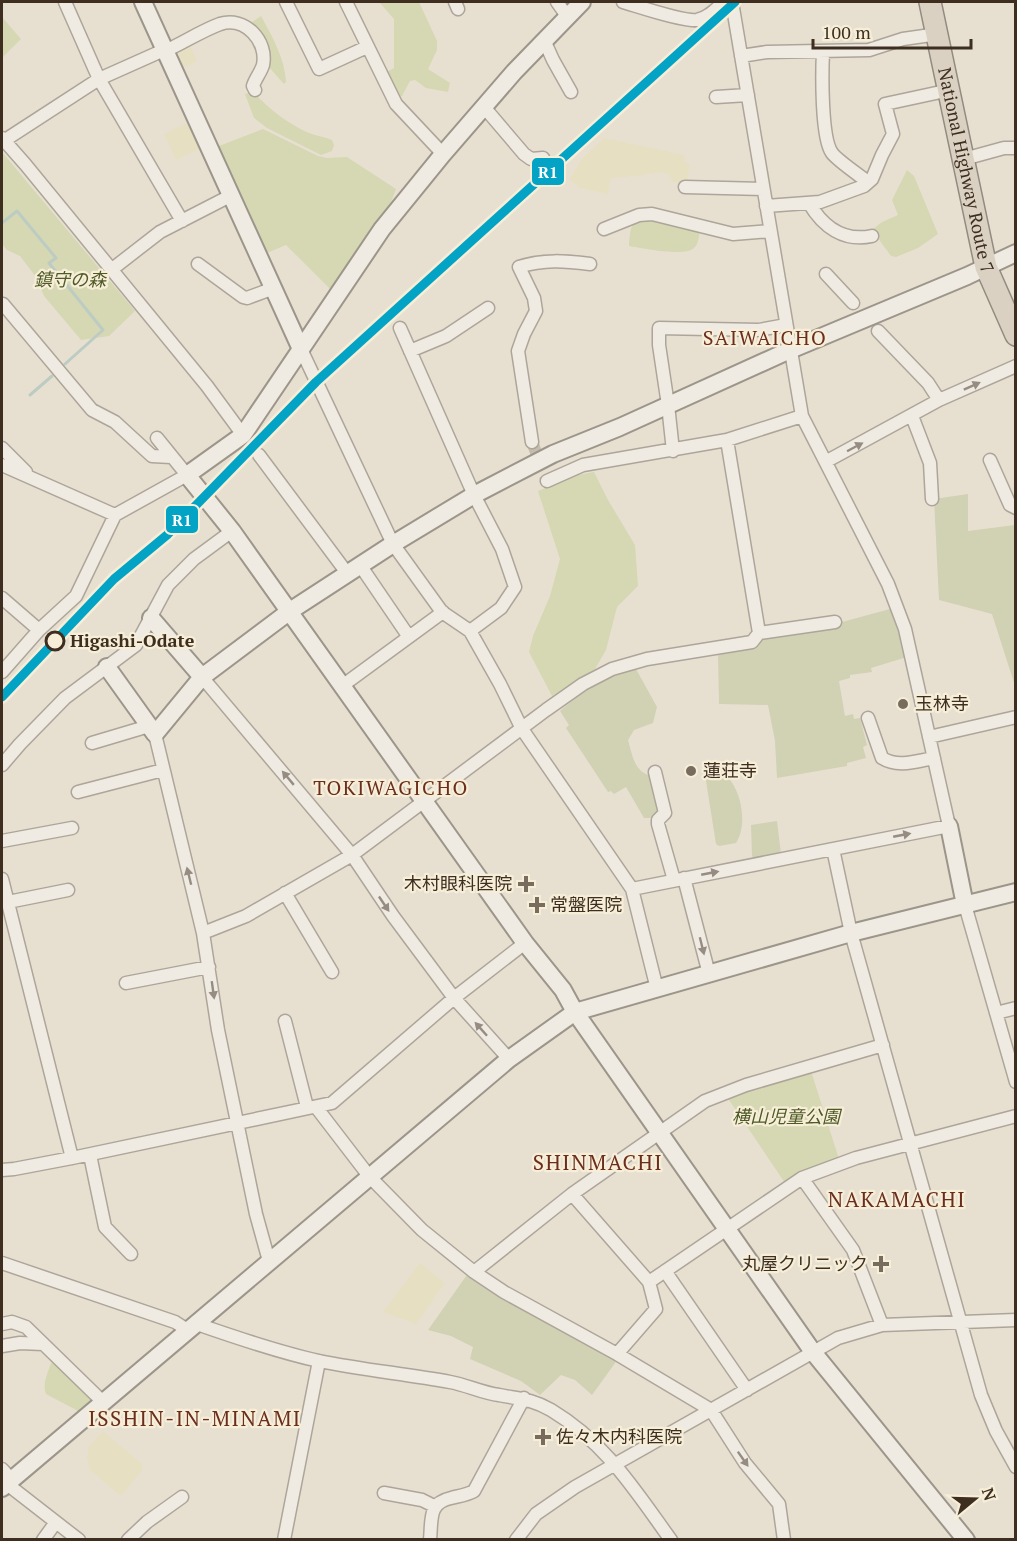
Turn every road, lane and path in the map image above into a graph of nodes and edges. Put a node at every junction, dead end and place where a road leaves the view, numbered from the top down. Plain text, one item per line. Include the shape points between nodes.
1 (64, 2) edge
2 (143, 2) edge
3 (286, 2) edge
4 (346, 2) edge
5 (557, 2) edge
6 (582, 2) edge
7 (623, 2) edge
8 (724, 2) edge
9 (732, 2) edge
10 (934, 2) edge
11 (567, 16) junction
12 (938, 34) junction
13 (544, 40) junction
14 (367, 46) junction
15 (165, 51) junction
16 (822, 52) junction
17 (741, 56) junction
18 (99, 79) junction
19 (255, 90) dead end
20 (950, 90) junction
21 (571, 92) dead end
22 (748, 95) junction
23 (716, 97) dead end
24 (484, 107) junction
25 (2, 140) edge
26 (1016, 148) edge
27 (443, 154) junction
28 (543, 158) dead end
29 (964, 159) junction
30 (868, 182) junction
31 (685, 187) dead end
32 (763, 189) junction
33 (232, 195) junction
34 (809, 203) junction
35 (766, 206) junction
36 (182, 221) junction
37 (604, 229) dead end
38 (770, 231) junction
39 (872, 236) dead end
40 (1016, 253) edge
41 (198, 264) dead end
42 (590, 264) dead end
43 (986, 267) junction
44 (111, 270) junction
45 (826, 274) dead end
46 (274, 288) junction
47 (853, 303) dead end
48 (3, 304) dead end
49 (488, 308) dead end
50 (786, 325) junction
51 (400, 328) dead end
52 (878, 331) dead end
53 (1016, 335) edge
54 (300, 347) junction
55 (790, 350) junction
56 (410, 351) junction
57 (1016, 366) edge
58 (939, 400) junction
59 (668, 405) junction
60 (802, 416) junction
61 (912, 416) junction
62 (243, 435) junction
63 (157, 438) dead end
64 (727, 440) junction
65 (532, 442) tunnel mouth
66 (2, 448) edge
67 (673, 451) junction
68 (259, 455) dead end
69 (171, 457) junction
70 (990, 460) dead end
71 (827, 461) junction
72 (2, 465) edge
73 (187, 475) junction
74 (30, 476) junction
75 (547, 481) dead end
76 (474, 495) junction
77 (932, 500) dead end
78 (1016, 508) edge
79 (116, 515) junction
80 (232, 531) junction
81 (393, 544) junction
82 (353, 569) junction
83 (2, 598) edge
84 (290, 611) junction
85 (443, 612) junction
86 (151, 618) junction
87 (835, 622) dead end
88 (39, 630) junction
89 (470, 631) junction
90 (759, 633) junction
91 (409, 638) junction
92 (107, 667) junction
93 (2, 672) edge
94 (202, 677) junction
95 (342, 686) junction
96 (1016, 717) edge
97 (868, 718) dead end
98 (522, 729) junction
99 (152, 730) junction
100 (929, 737) junction
101 (92, 743) dead end
102 (934, 758) junction
103 (2, 765) edge
104 (164, 770) junction
105 (655, 772) dead end
106 (78, 792) dead end
107 (423, 801) junction
108 (949, 826) junction
109 (72, 828) dead end
110 (2, 841) edge
111 (833, 849) junction
112 (352, 855) junction
113 (2, 879) edge
114 (679, 879) junction
115 (633, 889) junction
116 (68, 890) dead end
117 (1016, 892) edge
118 (285, 893) junction
119 (8, 902) junction
120 (965, 905) junction
121 (203, 933) junction
122 (851, 933) junction
123 (525, 943) junction
124 (209, 967) junction
125 (332, 972) dead end
126 (709, 974) junction
127 (126, 983) dead end
128 (657, 989) junction
129 (454, 998) junction
130 (1016, 1008) edge
131 (575, 1012) junction
132 (996, 1013) junction
133 (285, 1021) dead end
134 (883, 1045) junction
135 (509, 1059) junction
136 (1016, 1082) edge
137 (312, 1107) junction
138 (1016, 1116) edge
139 (239, 1123) junction
140 (659, 1131) junction
141 (911, 1144) junction
142 (90, 1155) junction
143 (72, 1158) junction
144 (2, 1170) edge
145 (369, 1176) junction
146 (802, 1178) junction
147 (572, 1194) junction
148 (727, 1228) junction
149 (131, 1254) dead end
150 (269, 1261) junction
151 (2, 1263) edge
152 (665, 1271) junction
153 (474, 1272) junction
154 (649, 1282) junction
155 (1016, 1320) edge
156 (961, 1323) junction
157 (2, 1324) edge
158 (882, 1325) junction
159 (193, 1327) junction
160 (43, 1344) junction
161 (2, 1346) edge
162 (813, 1352) junction
163 (617, 1354) junction
164 (319, 1361) junction
165 (747, 1390) junction
166 (524, 1398) junction
167 (104, 1403) junction
168 (711, 1410) junction
169 (615, 1464) junction
170 (1016, 1467) edge
171 (5, 1480) edge
172 (384, 1492) dead end
173 (182, 1497) dead end
174 (434, 1506) junction
175 (56, 1522) junction
176 (43, 1539) edge
177 (79, 1539) edge
178 (128, 1539) edge
179 (284, 1539) edge
180 (430, 1539) edge
181 (516, 1539) edge
182 (671, 1539) edge
183 (784, 1539) edge
184 (966, 1539) edge

1 - 18 street
2 - 15 street
3 - 14 street via 319,69
4 - 14 street
5 - 11 street
6 - 11 street
7 - 8 street via 695,20
9 - 17 street
10 - 12 highway, National Highway Route 7
11 - 13 street
12 - 16 street via 903,39 869,50
12 - 20 highway, National Highway Route 7
13 - 21 street
13 - 24 street
14 - 27 street via 396,104
15 - 18 street
15 - 19 street via 222,24 243,27 255,33 264,54
15 - 33 street
16 - 17 street
16 - 30 street via 825,124 831,153
17 - 22 street
18 - 25 street
18 - 36 street
20 - 29 highway, National Highway Route 7
20 - 30 street via 885,104 893,134
22 - 23 street
22 - 32 street
24 - 27 street
24 - 28 street via 524,154 531,159
25 - 44 street
26 - 29 street
27 - 54 street via 382,229
29 - 43 highway, National Highway Route 7
30 - 34 street via 843,195
31 - 32 street
32 - 35 street
33 - 36 street
33 - 46 street
34 - 35 street
34 - 39 street via 826,226 859,239
35 - 38 street
36 - 44 street via 160,232
37 - 38 street via 652,214 734,234
38 - 50 street
40 - 43 street
41 - 46 street via 243,297
42 - 65 street via 537,261 519,267 536,311 518,351
43 - 53 highway, National Highway Route 7
43 - 55 street
44 - 62 street
45 - 47 street
46 - 54 street
48 - 69 street via 92,410 115,422 152,456
49 - 56 street via 446,336
50 - 55 street
50 - 59 street via 759,330 659,328
51 - 56 street
52 - 58 street via 928,383
54 - 62 street
54 - 81 street
55 - 59 street
55 - 60 street
56 - 76 street
58 -> 57 street
58 - 61 street
59 - 67 street
59 - 76 street via 553,454
60 - 64 street
60 - 71 street
71 -> 61 street
61 - 77 street via 930,463
62 - 73 street
63 - 69 street
64 - 67 street
64 - 90 street
66 - 74 street
67 - 75 street via 583,465
68 - 82 street
69 - 73 street
70 - 78 street via 1010,505
71 - 100 street via 888,584 905,629
72 - 74 street
73 - 79 street
73 - 80 street
74 - 79 street
76 - 81 street
76 - 89 street via 502,549 515,587 501,608
79 - 88 street via 76,596
80 - 84 street
80 - 86 street via 194,559 168,585
81 - 82 street
81 - 85 street
82 - 84 street
82 - 91 street
83 - 88 street
84 - 94 street
84 - 95 street
85 - 89 street
85 - 91 street
86 - 92 street via 136,645
86 - 94 street
87 - 90 street
88 - 93 street
89 - 98 street
90 - 98 street via 752,642 647,659 612,669 584,684
91 - 95 street
92 - 99 street
92 - 103 street via 65,698
94 - 99 street
112 -> 94 street
95 - 107 street
96 - 100 street
97 - 102 street via 882,758 911,763
98 - 107 street
98 - 115 street
99 - 101 street
99 - 104 street
100 - 102 street
102 - 108 street
104 - 106 street
121 -> 104 street
105 - 114 street via 665,813 658,824
107 - 112 street
107 - 123 street
111 -> 108 street
108 - 120 street
109 - 110 street
114 -> 111 street
111 - 122 street
112 - 118 street
112 -> 129 street
113 - 119 street
114 - 115 street
114 -> 126 street
115 - 128 street
116 - 119 street
117 - 120 street
118 - 121 street via 246,916
118 - 125 street
119 - 143 street
120 - 122 street
120 - 132 street
121 - 124 street
122 - 126 street
122 - 134 street
123 - 129 street
123 - 131 street via 563,990
124 - 127 street
124 -> 139 street via 218,1030
126 - 128 street
128 - 131 street
135 -> 129 street
129 - 137 street via 332,1103
130 - 132 street
131 - 135 street
131 - 140 street
132 - 136 street
133 - 137 street
134 - 140 street via 746,1085 705,1101
134 - 141 street
135 - 145 street
137 - 139 street
137 - 145 street
138 - 141 street
139 - 142 street
139 - 150 street
140 - 147 street
140 - 148 street
141 - 146 street via 856,1158
141 - 156 street
142 - 143 street
142 - 149 street via 105,1227
143 - 144 street
145 - 150 street
145 - 153 street via 422,1230
146 - 148 street
146 - 158 street via 853,1250
147 - 153 street
147 - 154 street
148 - 152 street
148 - 162 street
150 - 159 street
151 - 159 street
152 - 154 street
152 - 165 street
153 - 163 street
154 - 163 street via 656,1309
155 - 156 street
156 - 158 street
156 - 170 street via 981,1395
157 - 160 street via 12,1322 26,1327
158 - 162 street via 838,1338
159 - 164 street
159 - 167 street
160 - 161 street
160 - 167 street
162 - 165 street
162 - 184 street
163 - 168 street
164 - 166 street
164 - 179 street
165 - 168 street
166 - 169 street via 578,1428
166 - 174 street via 474,1491
167 - 171 street
168 - 169 street
168 -> 183 street via 745,1463 779,1504
169 - 181 street via 536,1514
169 - 182 street
171 - 175 street
172 - 174 street
173 - 178 street
174 - 180 street
175 - 176 street
175 - 177 street

